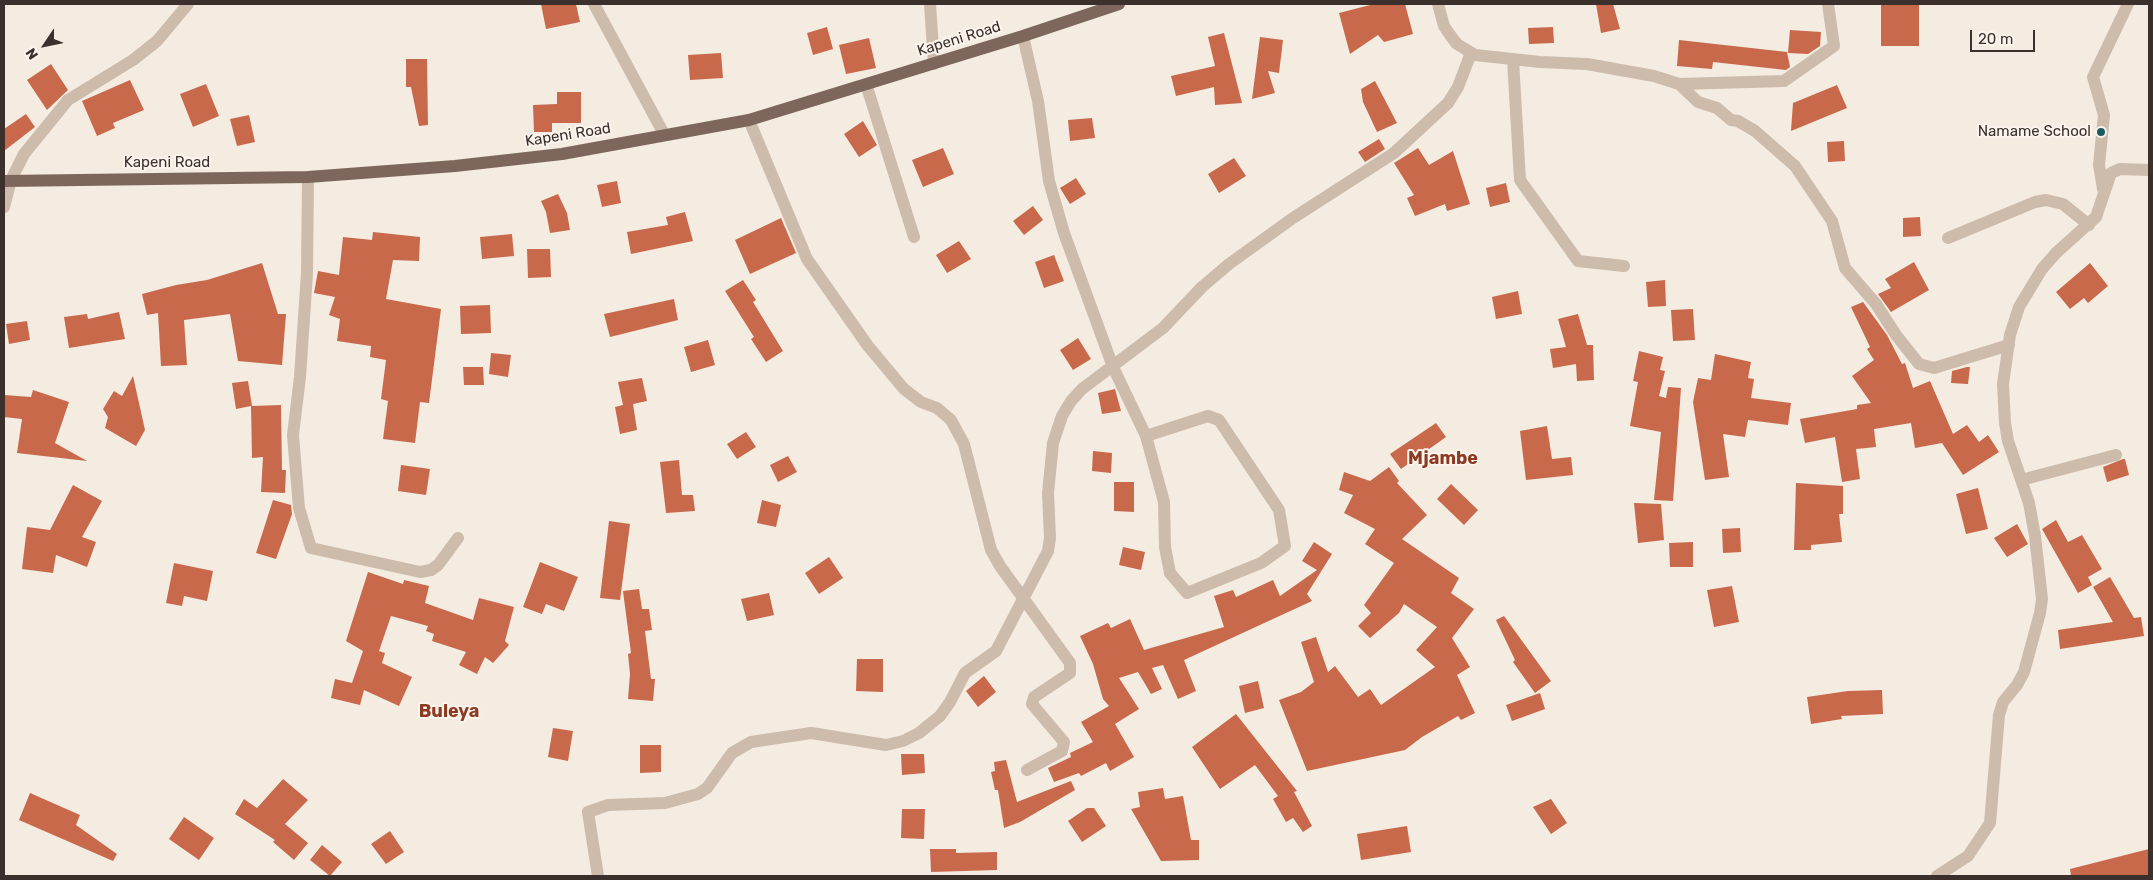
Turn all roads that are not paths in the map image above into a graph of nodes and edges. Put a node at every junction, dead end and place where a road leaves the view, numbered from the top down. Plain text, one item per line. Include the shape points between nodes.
1 (188, 4) edge
2 (594, 4) edge
3 (930, 4) edge
4 (1119, 4) edge
5 (1438, 4) edge
6 (1828, 4) edge
7 (2128, 4) edge
8 (1023, 36) junction
9 (1471, 53) junction
10 (1513, 60) junction
11 (934, 64) junction
12 (866, 84) junction
13 (1679, 84) junction
14 (748, 120) junction
15 (664, 134) junction
16 (2149, 170) edge
17 (308, 177) junction
18 (7, 181) edge
19 (2104, 191) junction
20 (4, 207) edge
21 (2089, 226) junction
22 (914, 237) dead end
23 (1948, 238) dead end
24 (1624, 266) dead end
25 (2009, 345) junction
26 (1113, 367) junction
27 (1146, 436) junction
28 (2116, 454) dead end
29 (2021, 480) junction
30 (458, 538) dead end
31 (1025, 598) junction
32 (1027, 770) dead end
33 (598, 876) edge
34 (1937, 876) edge

1 - 18 street via 157,41 133,60 68,100 24,154
2 - 15 street
3 - 11 street
4 - 8 main road, Kapeni Road
5 - 9 street via 1450,35
6 - 13 street via 1834,46 1784,81
7 - 19 street via 2093,77 2104,115 2099,165
8 - 11 main road, Kapeni Road
8 - 26 street via 1038,102 1049,181 1079,278
9 - 10 street
9 - 26 street via 1448,103 1394,153 1266,236 1202,288 1163,328
10 - 13 street via 1624,69
10 - 24 street via 1520,180 1578,261
11 - 12 main road, Kapeni Road
12 - 14 main road, Kapeni Road
12 - 22 street
13 - 25 street via 1698,102 1717,108 1731,120 1755,131 1795,166 1832,222 1845,268 1876,304 1919,364 1934,368
14 - 15 main road, Kapeni Road
14 - 31 street via 808,259 868,346 904,389 951,420 964,444 991,550
15 - 17 main road, Kapeni Road via 562,154
16 - 19 street via 2114,170
17 - 18 main road, Kapeni Road
17 - 30 street via 307,273 293,435 299,508 311,548 420,572 438,565
18 - 20 street
19 - 21 street via 2101,206
21 - 23 street via 2063,204 2046,200
21 - 25 street via 2042,269 2020,307
25 - 29 street via 2003,384 2005,423
26 - 27 street
26 - 31 street via 1082,388 1059,423 1050,469 1050,545
27 - 27 street via 1164,502 1165,547 1170,573 1187,593 1261,563 1285,546 1279,510 1219,420 1208,416
28 - 29 street
29 - 34 street via 2039,556 2040,613 2021,680 2003,702 1998,715 1990,823 1968,856
31 - 32 street via 1070,663 1070,673 1034,697 1032,704 1064,742 1062,751
31 - 33 street via 996,651 965,673 940,716 919,733 886,745 811,733 751,742 732,754 707,788 698,794 665,802 608,805 588,812

